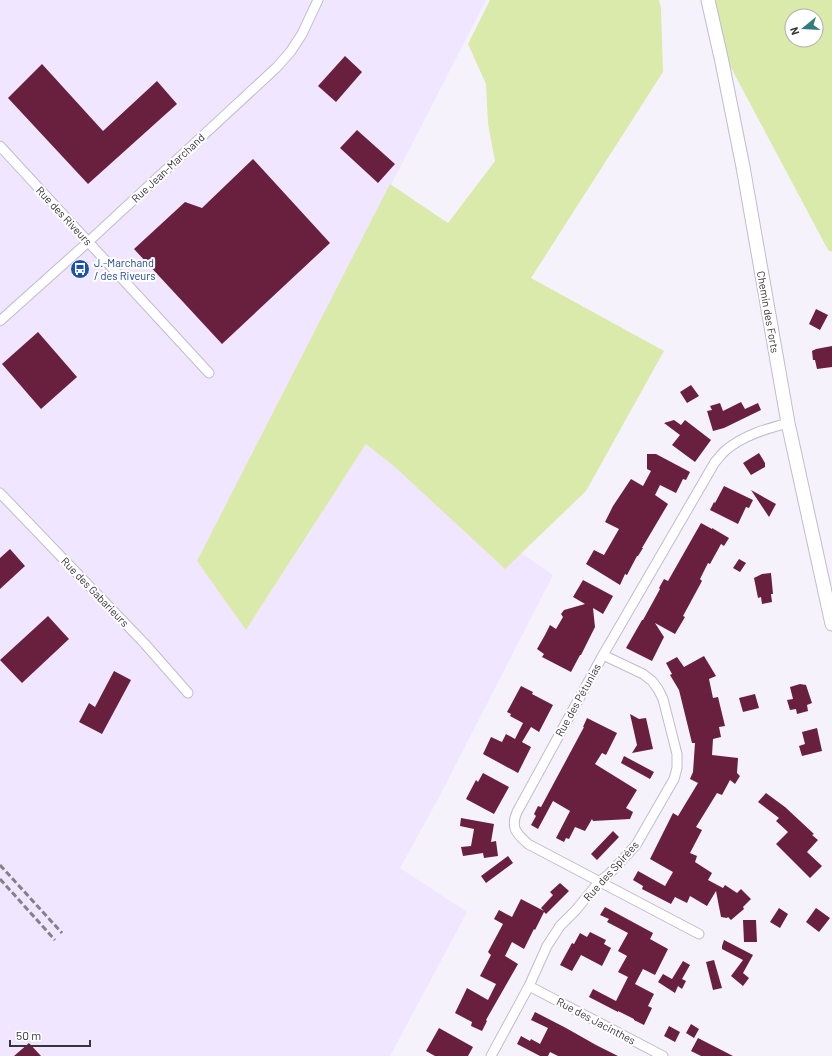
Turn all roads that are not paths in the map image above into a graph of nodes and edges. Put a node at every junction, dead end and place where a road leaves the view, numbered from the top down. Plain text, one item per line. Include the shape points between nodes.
1 (318, 0) edge
2 (708, 0) edge
3 (0, 146) edge
4 (88, 242) junction
5 (0, 321) edge
6 (209, 374) dead end
7 (788, 423) junction
8 (0, 493) edge
9 (832, 624) edge
10 (603, 655) junction
11 (188, 693) dead end
12 (600, 881) junction
13 (699, 934) dead end
14 (529, 986) junction
15 (491, 1056) edge
16 (663, 1056) edge

1 - 4 street, Rue Jean-Marchand via 302,34 277,67
2 - 7 street, Chemin des Forts via 743,167
3 - 4 street, Rue des Riveurs
4 - 5 street, Rue Jean-Marchand
4 - 6 street, Rue des Riveurs
7 - 9 street, Chemin des Forts
7 - 10 street, Rue des Pétunias via 738,441 724,451 715,462
8 - 11 street, Rue des Gabarieurs via 145,644
10 - 12 street, Rue des Spirées via 643,674 658,689 677,754 677,768 674,779 636,846
10 - 12 street, Rue des Pétunias via 514,819 514,828 528,844
12 - 13 street, Rue des Pétunias
12 - 14 street, Rue des Spirées via 560,926 547,946
14 - 15 street, Rue des Spirées
14 - 16 street, Rue des Jacinthes

